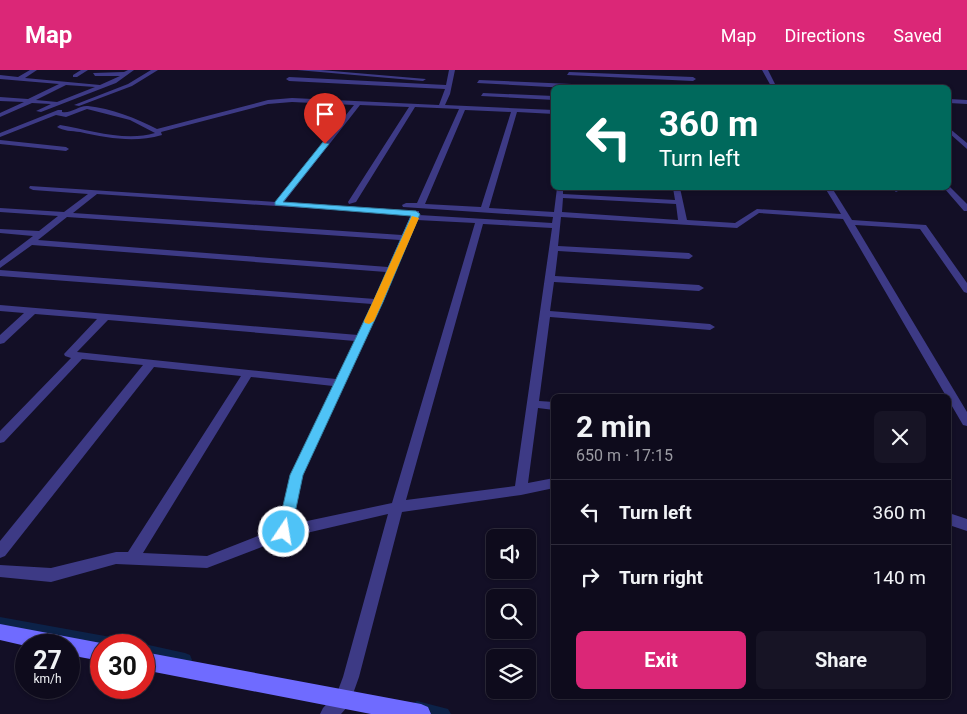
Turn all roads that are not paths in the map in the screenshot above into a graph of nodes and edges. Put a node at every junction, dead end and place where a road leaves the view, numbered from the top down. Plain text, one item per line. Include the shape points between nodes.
1 (34, 70) edge
2 (85, 70) edge
3 (156, 70) edge
4 (292, 70) edge
5 (298, 70) edge
6 (452, 70) edge
7 (765, 70) edge
8 (129, 72) edge
9 (357, 72) edge
10 (569, 72) edge
11 (96, 74) dead end
12 (75, 76) dead end
13 (0, 77) edge
14 (658, 78) junction
15 (19, 79) junction
16 (289, 79) dead end
17 (693, 79) dead end
18 (478, 82) dead end
19 (346, 83) junction
20 (66, 84) junction
21 (449, 84) junction
22 (568, 85) edge
23 (659, 85) edge
24 (773, 85) edge
25 (102, 86) junction
26 (551, 86) edge
27 (483, 95) dead end
28 (551, 98) edge
29 (0, 99) edge
30 (30, 101) junction
31 (951, 101) edge
32 (967, 102) edge
33 (57, 103) junction
34 (358, 103) junction
35 (413, 106) junction
36 (441, 107) junction
37 (463, 108) junction
38 (515, 110) junction
39 (551, 112) edge
40 (33, 113) dead end
41 (55, 113) junction
42 (0, 115) edge
43 (10, 123) dead end
44 (21, 126) junction
45 (60, 127) dead end
46 (156, 131) junction
47 (951, 132) edge
48 (0, 135) edge
49 (0, 142) edge
50 (967, 147) edge
51 (66, 149) dead end
52 (33, 188) dead end
53 (677, 190) edge
54 (830, 190) edge
55 (951, 190) edge
56 (95, 192) junction
57 (560, 192) edge
58 (967, 194) edge
59 (280, 201) junction
60 (352, 202) junction
61 (679, 202) junction
62 (967, 209) edge
63 (0, 210) edge
64 (417, 211) junction
65 (66, 215) junction
66 (482, 216) junction
67 (557, 220) junction
68 (847, 220) junction
69 (682, 223) junction
70 (0, 231) edge
71 (40, 234) junction
72 (406, 238) junction
73 (30, 242) junction
74 (554, 248) junction
75 (689, 256) dead end
76 (0, 265) edge
77 (392, 270) junction
78 (0, 273) edge
79 (551, 279) junction
80 (699, 288) dead end
81 (967, 290) edge
82 (378, 302) junction
83 (0, 308) edge
84 (32, 311) junction
85 (545, 314) junction
86 (105, 316) junction
87 (710, 327) dead end
88 (361, 338) junction
89 (0, 341) edge
90 (79, 356) junction
91 (152, 362) junction
92 (248, 373) junction
93 (339, 383) junction
94 (950, 394) edge
95 (951, 395) edge
96 (532, 404) junction
97 (551, 406) edge
98 (967, 422) edge
99 (0, 439) edge
100 (551, 483) edge
101 (522, 490) junction
102 (397, 507) junction
103 (951, 520) edge
104 (967, 525) edge
105 (284, 532) junction
106 (0, 552) edge
107 (133, 557) junction
108 (0, 571) edge
109 (0, 632) edge
110 (15, 635) edge
111 (155, 662) edge
112 (343, 699) junction
113 (329, 714) edge
114 (421, 714) edge

1 - 15 street
2 - 12 street
3 - 41 street via 130,85
4 - 5 street
5 - 9 street
6 - 21 street
7 - 24 street
8 - 11 street
8 - 25 street
9 - 19 street
9 - 21 street
10 - 14 street
10 - 22 street
13 - 15 street
14 - 17 street
14 - 23 street
15 - 20 street
16 - 19 street
18 - 26 street
19 - 21 street
20 - 25 street
20 - 30 street
21 - 36 street
25 - 33 street
27 - 28 street
29 - 30 street
30 - 33 street
30 - 42 street
31 - 32 street
33 - 40 street
34 - 35 street
34 - 46 street via 268,102
34 - 59 street
35 - 36 street
35 - 60 street
36 - 37 street
37 - 38 street
37 - 64 street
38 - 39 street
38 - 66 street
41 - 44 street
41 - 46 street via 66,115 87,107 132,119
43 - 44 street
44 - 48 street
45 - 46 street via 130,139 160,134
47 - 50 street
49 - 51 street
52 - 56 street
53 - 61 street
54 - 68 street
55 - 58 street
55 - 62 street
56 - 59 street
56 - 65 street
57 - 61 street
57 - 67 street
59 - 60 street
59 - 64 street
60 - 64 street
61 - 69 street
63 - 65 street
64 - 66 street
64 - 72 street
65 - 71 street
65 - 72 street
66 - 67 street
66 - 102 street
67 - 69 street
67 - 74 street
68 - 69 street via 757,211 737,226
68 - 81 street via 923,227
68 - 94 street
70 - 71 street
71 - 73 street
72 - 77 street
73 - 76 street
73 - 77 street
74 - 75 street
74 - 79 street
77 - 82 street
78 - 82 street
79 - 80 street
79 - 85 street
82 - 88 street
83 - 84 street
84 - 86 street
84 - 89 street
85 - 87 street
85 - 96 street
86 - 88 street
86 - 90 street via 69,354
88 - 93 street
90 - 91 street
90 - 99 street
91 - 92 street
91 - 106 street
92 - 93 street
92 - 107 street
93 - 105 street via 297,475
95 - 98 street
96 - 97 street
96 - 101 street
100 - 101 street
101 - 102 street
102 - 105 street
102 - 112 street
103 - 104 street
105 - 107 street via 207,562
107 - 108 street via 116,558 51,576
109 - 110 street
111 - 112 street
112 - 113 street
112 - 114 street

